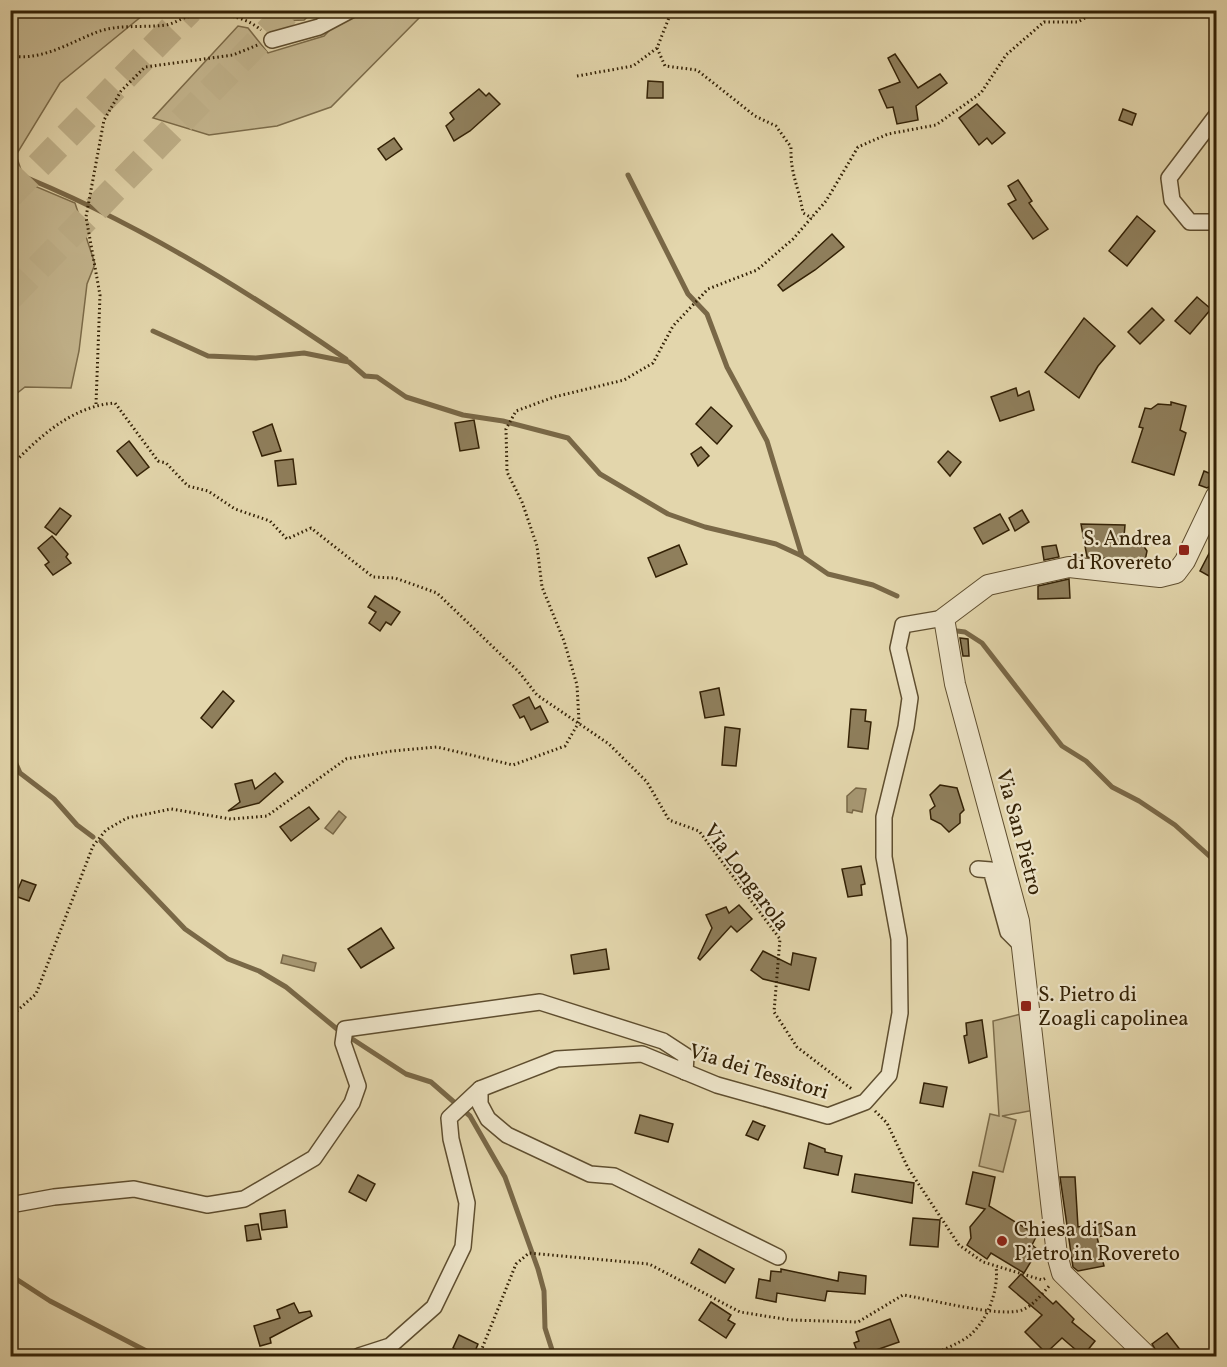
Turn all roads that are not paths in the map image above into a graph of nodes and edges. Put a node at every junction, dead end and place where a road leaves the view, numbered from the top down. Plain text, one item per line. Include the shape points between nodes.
1 (351, 10) edge
2 (272, 40) road end
3 (1216, 116) edge
4 (1216, 222) edge
5 (1216, 496) edge
6 (944, 618) junction
7 (978, 869) dead end
8 (1022, 946) junction
9 (685, 1072) junction
10 (480, 1089) junction
11 (10, 1205) edge
12 (778, 1257) dead end
13 (359, 1356) edge
14 (1147, 1356) edge

1 - 2 street via 320,27
3 - 4 street via 1169,178 1172,200 1190,222
5 - 6 street via 1176,573 1160,577 1069,567 988,585
6 - 8 street, Via San Pietro via 955,684 1019,921
6 - 9 street, Via dei Tessitori via 903,625 898,648 910,698 885,817 884,857 899,939 900,1013 889,1075 865,1101 828,1116 717,1085
7 - 8 street via 991,870 1008,932
8 - 14 street, Via San Pietro via 1062,1273
9 - 10 street, Via dei Tessitori via 642,1054 557,1059
9 - 11 street via 686,1056 663,1041 540,1002 345,1029 343,1043 358,1086 352,1103 314,1158 244,1199 207,1206 134,1189
10 - 12 street via 480,1104 488,1119 507,1135 590,1174 614,1176
10 - 13 street, Via dei Tessitori via 449,1118 466,1203 463,1246 434,1307 390,1346

